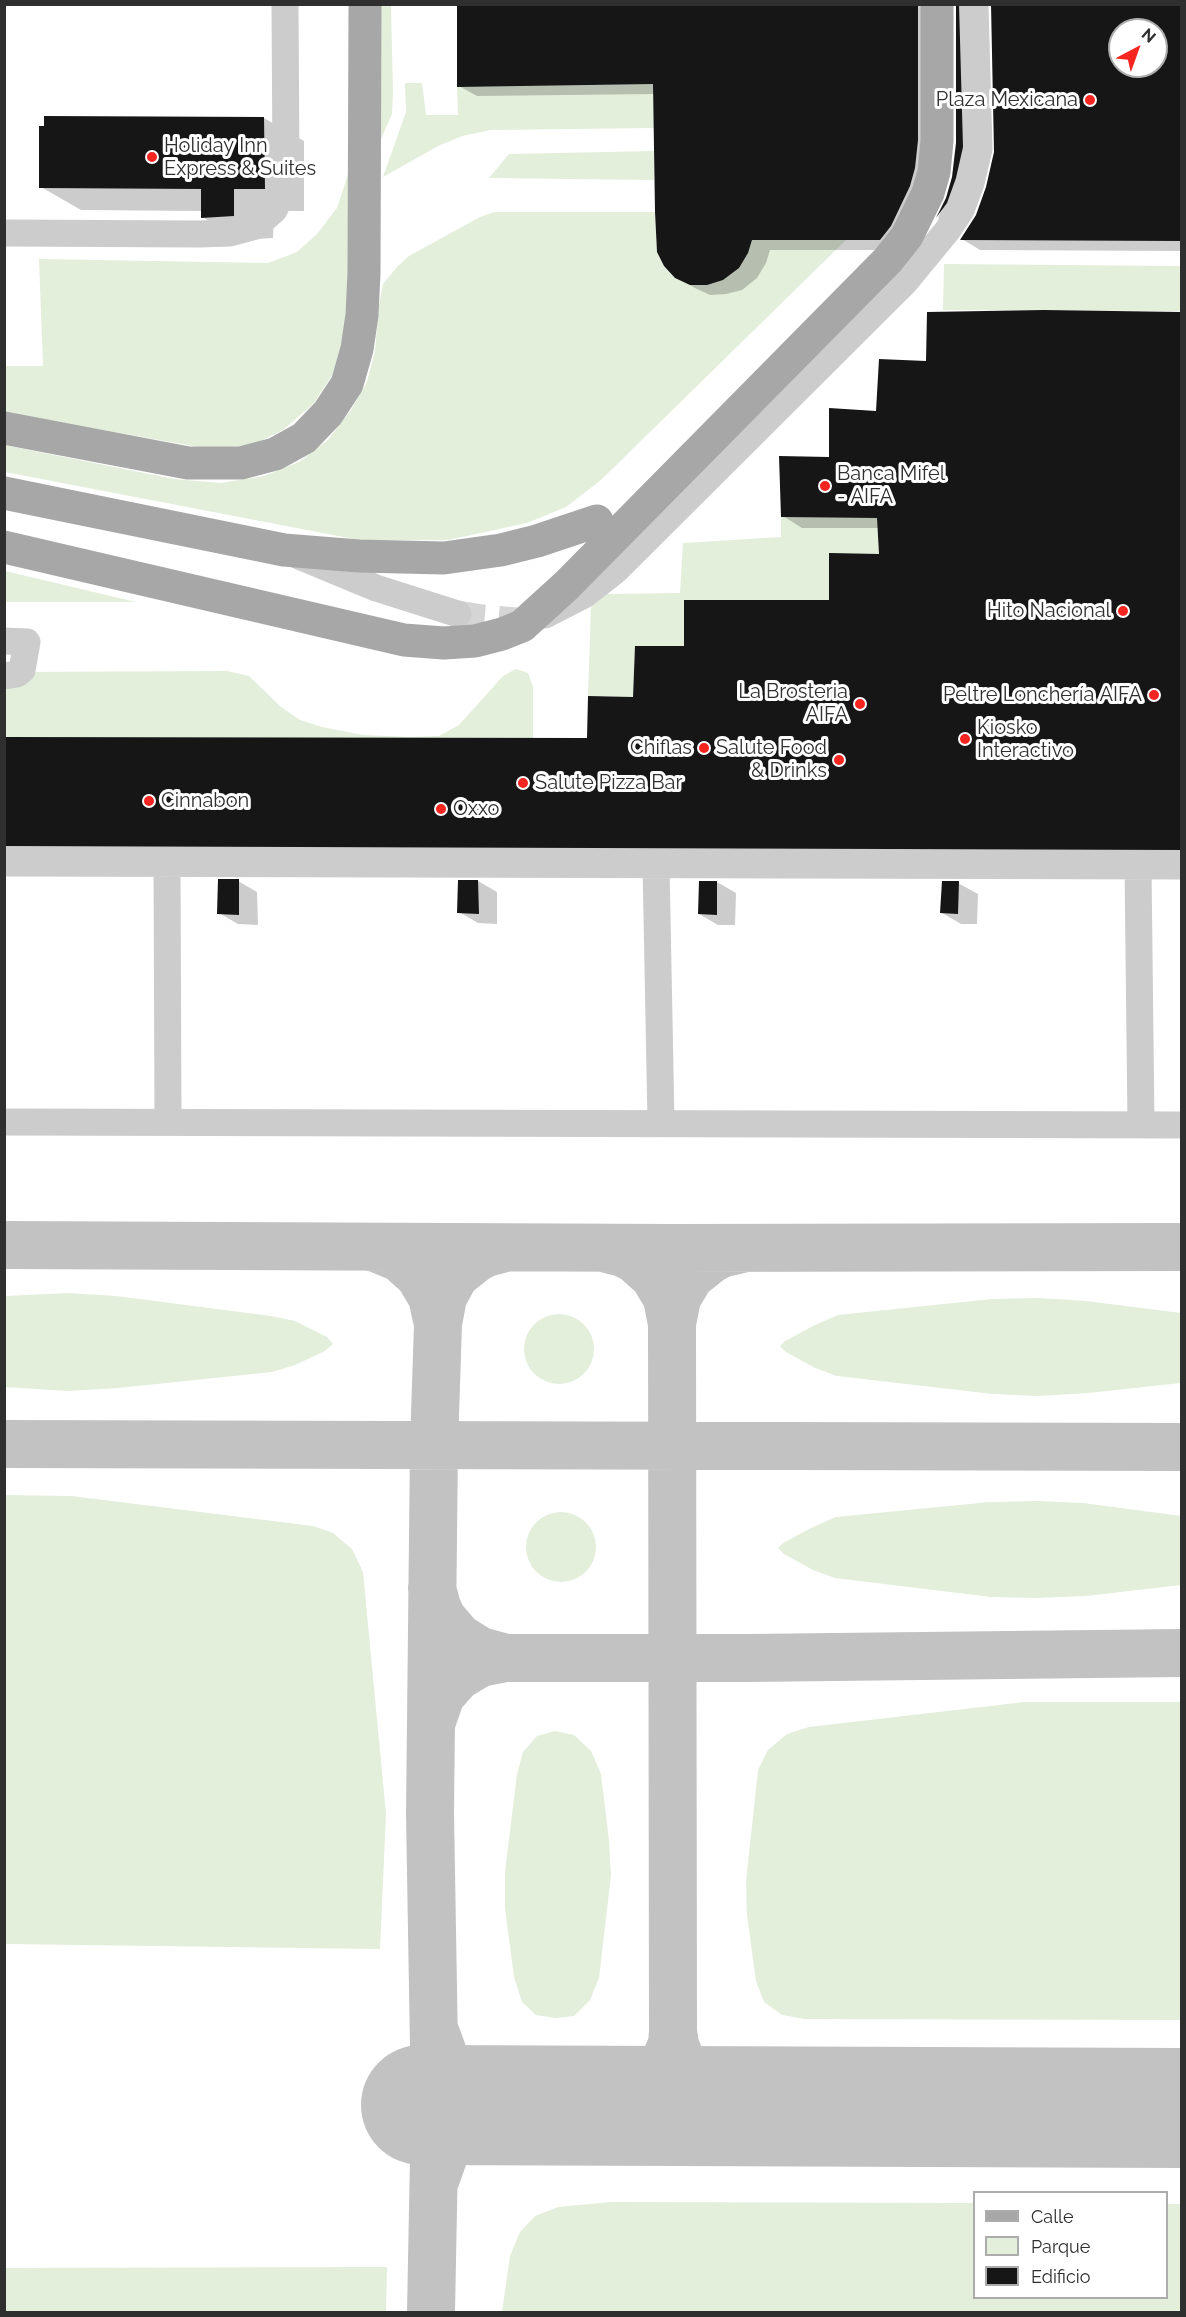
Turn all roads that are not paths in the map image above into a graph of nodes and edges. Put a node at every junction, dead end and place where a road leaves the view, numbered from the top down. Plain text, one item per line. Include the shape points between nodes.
1 (285, 4) edge
2 (365, 4) edge
3 (937, 4) edge
4 (975, 4) edge
5 (4, 233) edge
6 (4, 428) edge
7 (4, 493) edge
8 (597, 521) dead end
9 (4, 547) edge
10 (284, 550) junction
11 (458, 614) tunnel mouth
12 (522, 626) junction
13 (4, 641) edge
14 (4, 676) edge
15 (4, 863) edge
16 (167, 864) junction
17 (656, 864) junction
18 (1138, 866) junction
19 (1182, 866) edge
20 (4, 1122) edge
21 (168, 1122) junction
22 (661, 1124) junction
23 (1141, 1125) junction
24 (1182, 1125) edge

1 - 5 street via 283,192 274,210 256,226 230,233 199,234
2 - 6 main road via 362,315 347,384 328,413 304,438 275,454 241,463 188,463
3 - 12 main road, bridge via 934,172 907,236 888,260
4 - 12 street, bridge via 978,149 961,210 946,231 905,282 616,570 584,595
7 - 10 main road
8 - 10 main road via 501,550 444,558
9 - 12 main road, bridge via 404,640 475,641
10 - 11 street via 376,588
13 - 14 street via 27,642 22,670
15 - 16 street
16 - 17 street
16 - 21 street
17 - 18 street
17 - 22 street
18 - 19 street
18 - 23 street
20 - 21 street
21 - 22 street
22 - 23 street
23 - 24 street

